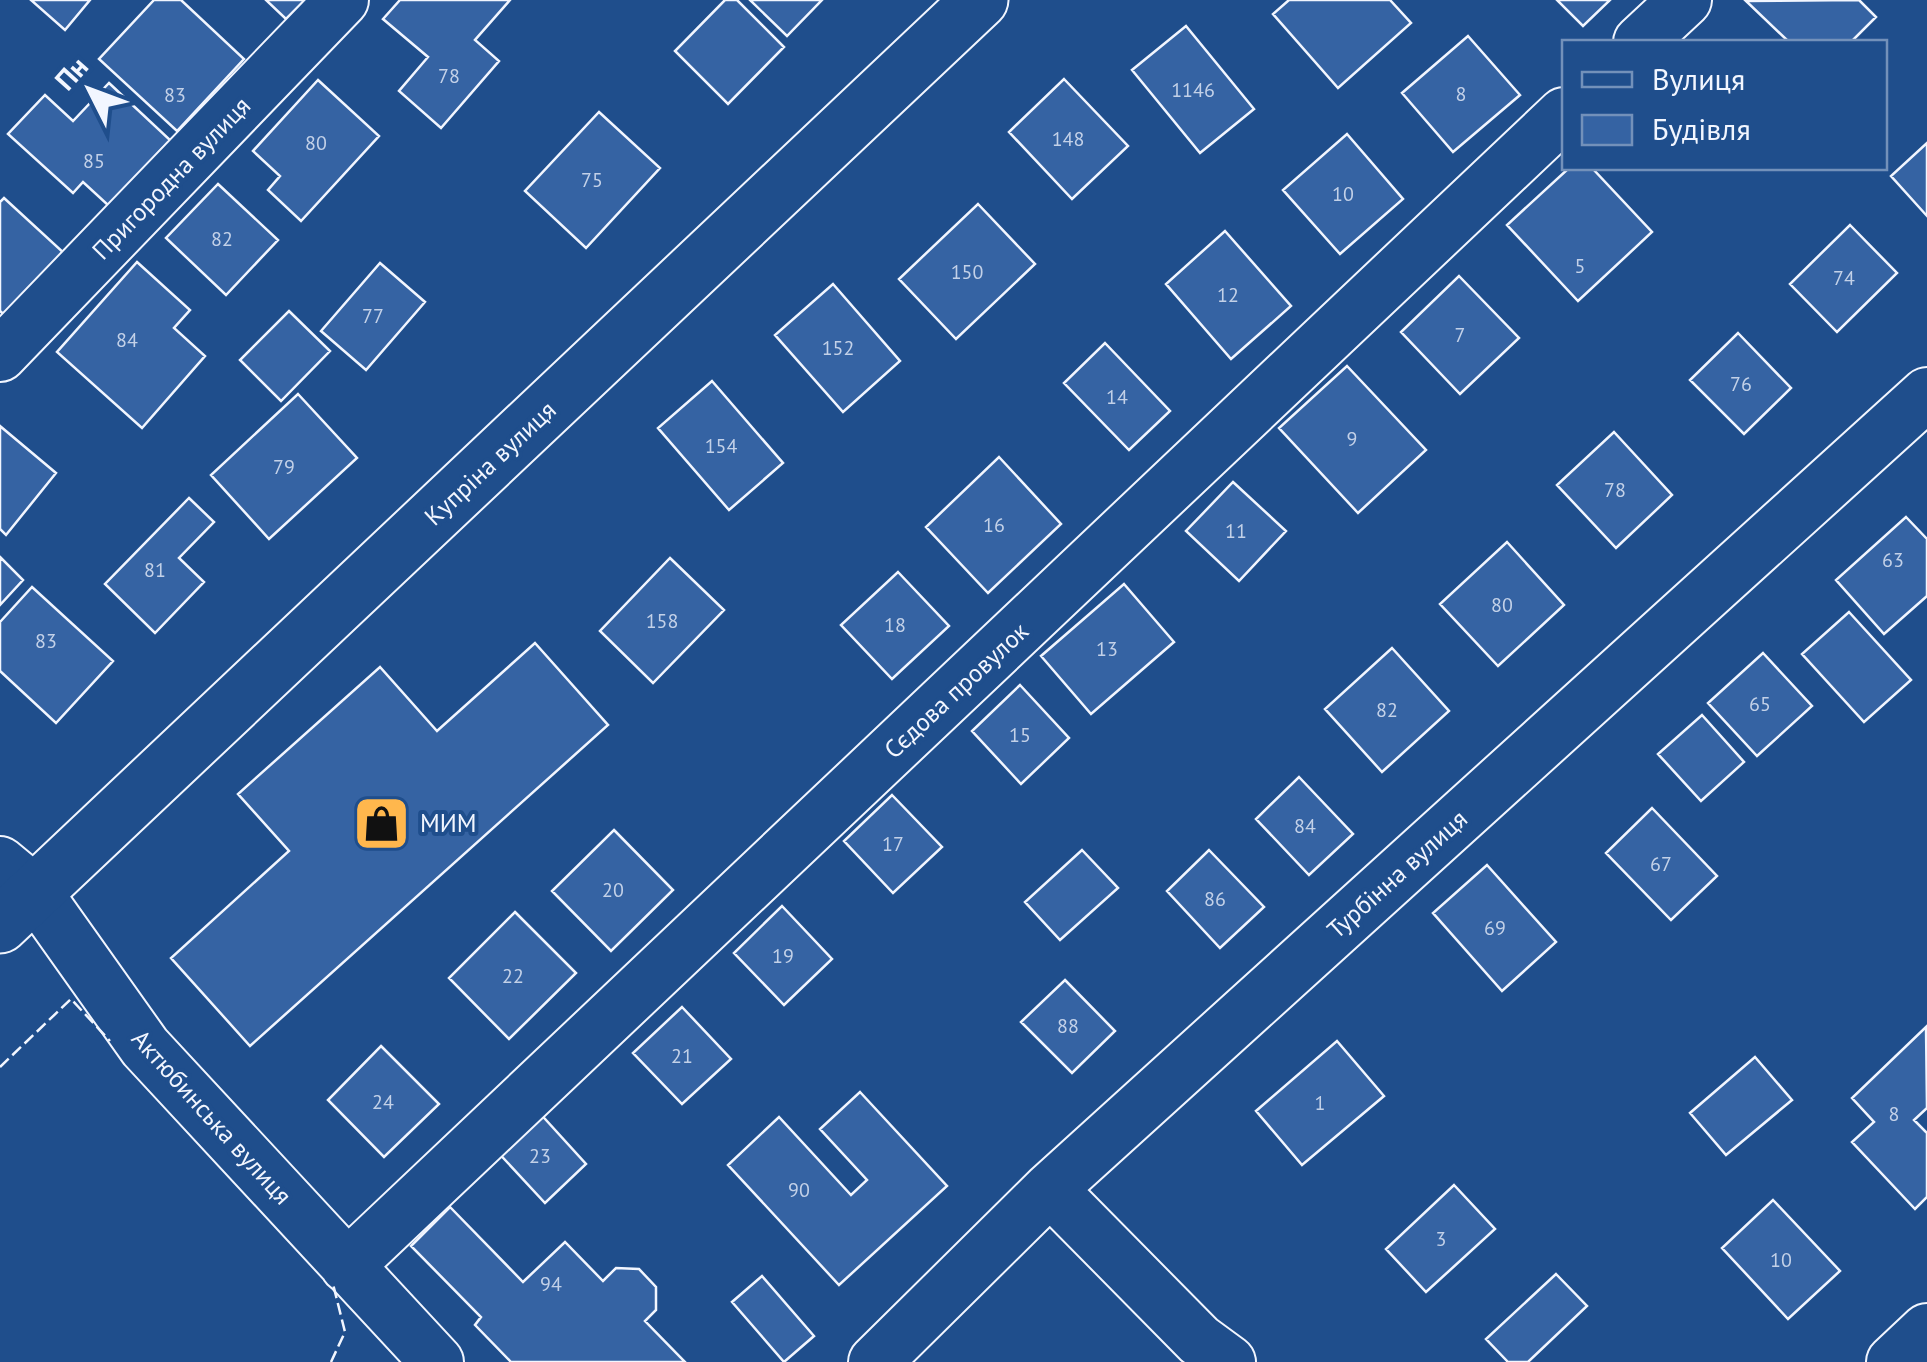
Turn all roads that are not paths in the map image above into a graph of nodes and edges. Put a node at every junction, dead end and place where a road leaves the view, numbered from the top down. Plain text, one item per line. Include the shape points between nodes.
1 (342, 0) edge
2 (980, 0) edge
3 (1685, 0) edge
4 (1642, 40) edge
5 (1562, 116) edge
6 (0, 356) edge
7 (1927, 394) edge
8 (12, 893) edge
9 (1050, 1189) junction
10 (347, 1266) junction
11 (1927, 1330) edge
12 (437, 1362) edge
13 (875, 1362) edge
14 (1229, 1362) edge
15 (1893, 1362) edge

1 - 6 street, Пригородна вулиця
2 - 8 main road, Купріна вулиця
3 - 4 street
5 - 10 street, Сєдова провулок
7 - 9 street, Турбінна вулиця
8 - 10 street, Актюбинська вулиця
9 - 13 street, Турбінна вулиця
9 - 14 street via 1199,1340
10 - 12 street, Актюбинська вулиця
11 - 15 street

